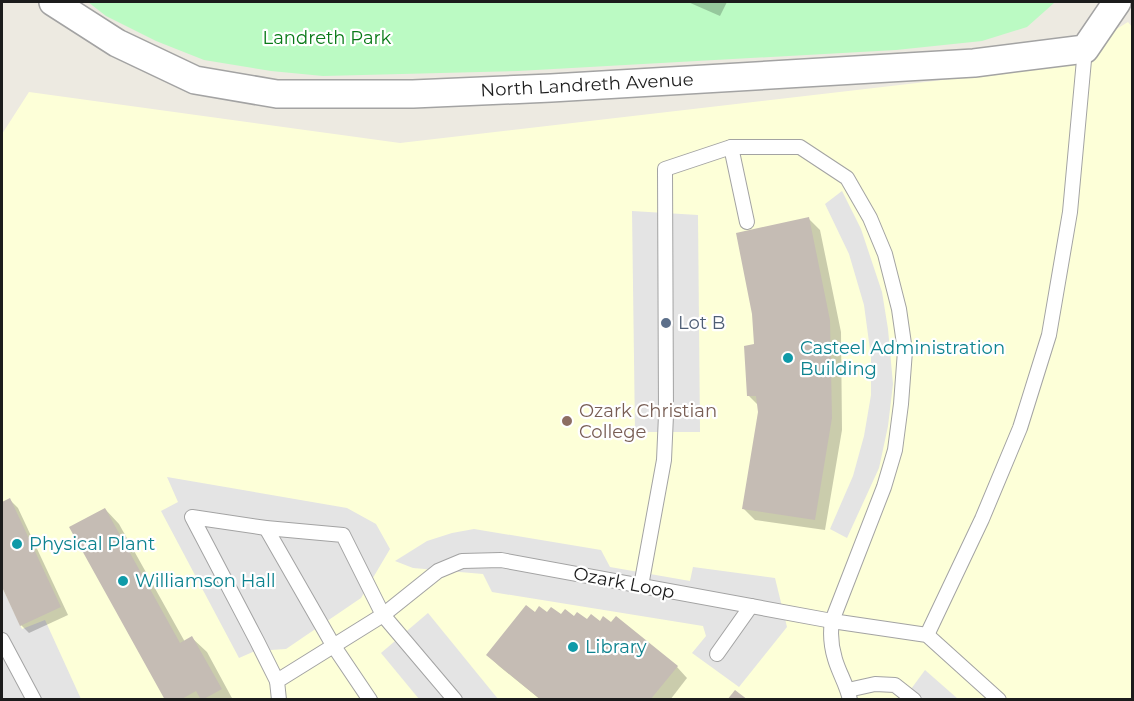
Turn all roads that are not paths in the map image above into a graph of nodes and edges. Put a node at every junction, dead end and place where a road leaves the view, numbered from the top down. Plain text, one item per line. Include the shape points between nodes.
1 (53, 2) edge
2 (1116, 2) edge
3 (1085, 49) junction
4 (731, 147) junction
5 (747, 222) dead end
6 (266, 528) junction
7 (642, 586) junction
8 (751, 606) junction
9 (382, 615) junction
10 (832, 621) junction
11 (927, 635) junction
12 (2, 640) edge
13 (333, 645) junction
14 (717, 654) dead end
15 (277, 681) junction
16 (849, 694) edge
17 (34, 699) edge
18 (279, 699) edge
19 (370, 699) edge
20 (455, 699) edge
21 (914, 699) edge
22 (999, 699) edge

1 - 3 street, North Landreth Avenue via 117,43 195,80 277,94 413,94 563,87 974,63
2 - 3 street
3 - 11 lane via 1070,212 1049,335 1020,428
4 - 5 lane
4 - 7 lane via 665,169 664,460
4 - 10 lane via 800,147 847,178 885,254 899,309 905,351 895,450
6 - 9 lane via 343,535
6 - 13 lane
6 - 15 lane via 192,517
7 - 8 lane, Ozark Loop
7 - 9 lane, Ozark Loop via 501,560 462,561 438,571
8 - 10 lane, Ozark Loop
8 - 14 lane
9 - 13 lane, Ozark Loop
9 - 20 lane
10 - 11 lane, Ozark Loop
10 - 16 lane via 830,638 835,660
11 - 22 lane
12 - 17 lane
13 - 15 lane, Ozark Loop
13 - 19 lane
15 - 18 lane
16 - 21 lane via 875,684 895,685

